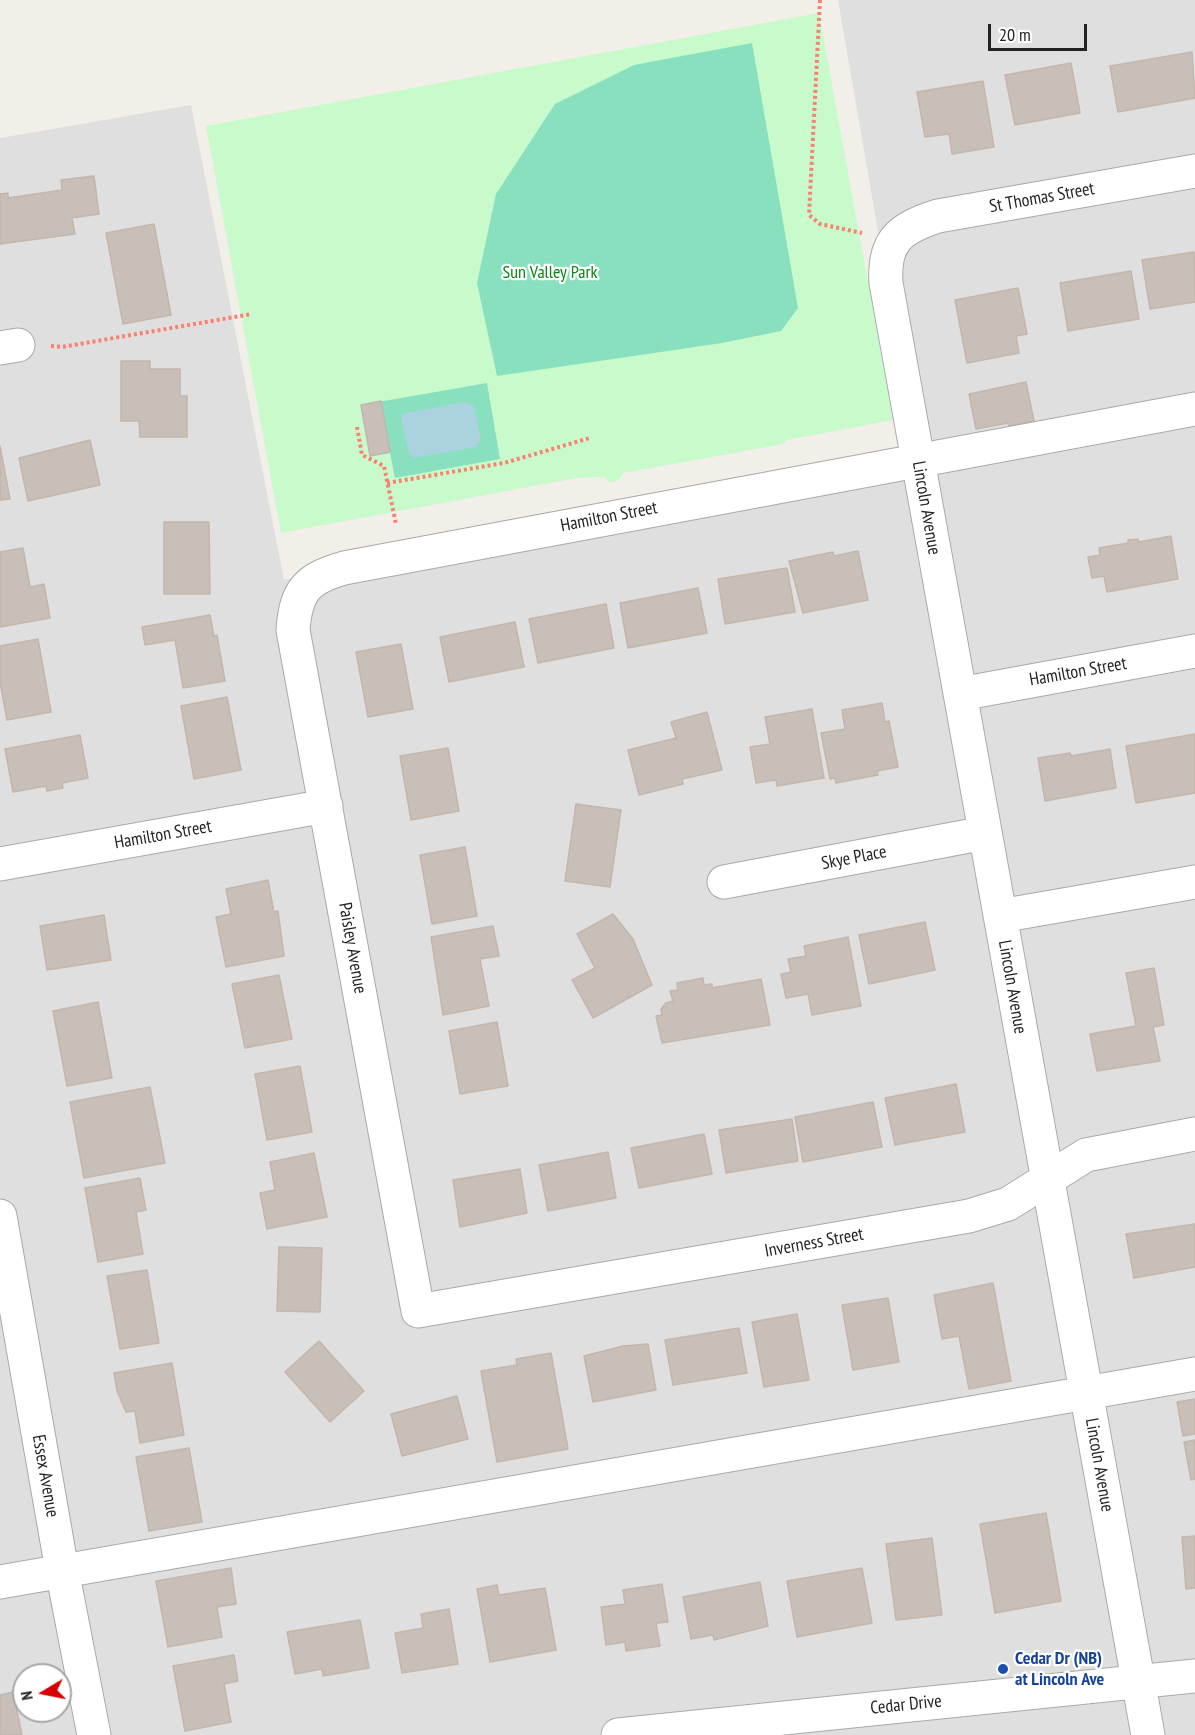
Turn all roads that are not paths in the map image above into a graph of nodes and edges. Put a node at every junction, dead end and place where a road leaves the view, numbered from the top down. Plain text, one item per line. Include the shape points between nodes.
1 (1195, 171) edge
2 (895, 240) joint
3 (1195, 409) edge
4 (918, 463) junction
5 (305, 586) joint
6 (1195, 651) edge
7 (960, 694) junction
8 (326, 806) junction
9 (985, 833) junction
10 (0, 864) edge
11 (724, 882) dead end
12 (1195, 882) edge
13 (1000, 916) junction
14 (1195, 1134) edge
15 (1046, 1180) junction
16 (0, 1216) edge
17 (418, 1311) joint
18 (11, 1339) edge
19 (1195, 1374) edge
20 (1086, 1394) junction
21 (62, 1570) junction
22 (0, 1582) edge
23 (1195, 1676) edge
24 (1138, 1682) junction
25 (94, 1735) edge
26 (618, 1735) edge
27 (1148, 1735) edge

1 - 2 street, St Thomas Street via 938,216 919,222
2 - 4 street, Lincoln Avenue via 885,264 886,283
3 - 4 street, Hamilton Street
4 - 5 street, Hamilton Street via 337,570
4 - 7 street, Lincoln Avenue
5 - 8 street, Paisley Avenue via 293,630
6 - 7 street, Hamilton Street
7 - 9 street, Lincoln Avenue
8 - 10 street, Hamilton Street
8 - 17 street, Paisley Avenue
9 - 11 street, Skye Place
9 - 13 street, Lincoln Avenue
12 - 13 street
13 - 15 street, Lincoln Avenue
14 - 15 street, Inverness Street via 1086,1155
15 - 17 street, Inverness Street via 1008,1204 969,1216
15 - 20 street, Lincoln Avenue
16 - 18 street, Essex Avenue
18 - 21 street, Essex Avenue
19 - 20 street
20 - 21 street
20 - 24 street, Lincoln Avenue
21 - 22 street
21 - 25 street, Essex Avenue
23 - 24 street, Cedar Drive
24 - 26 street, Cedar Drive
24 - 27 street, Lincoln Avenue

